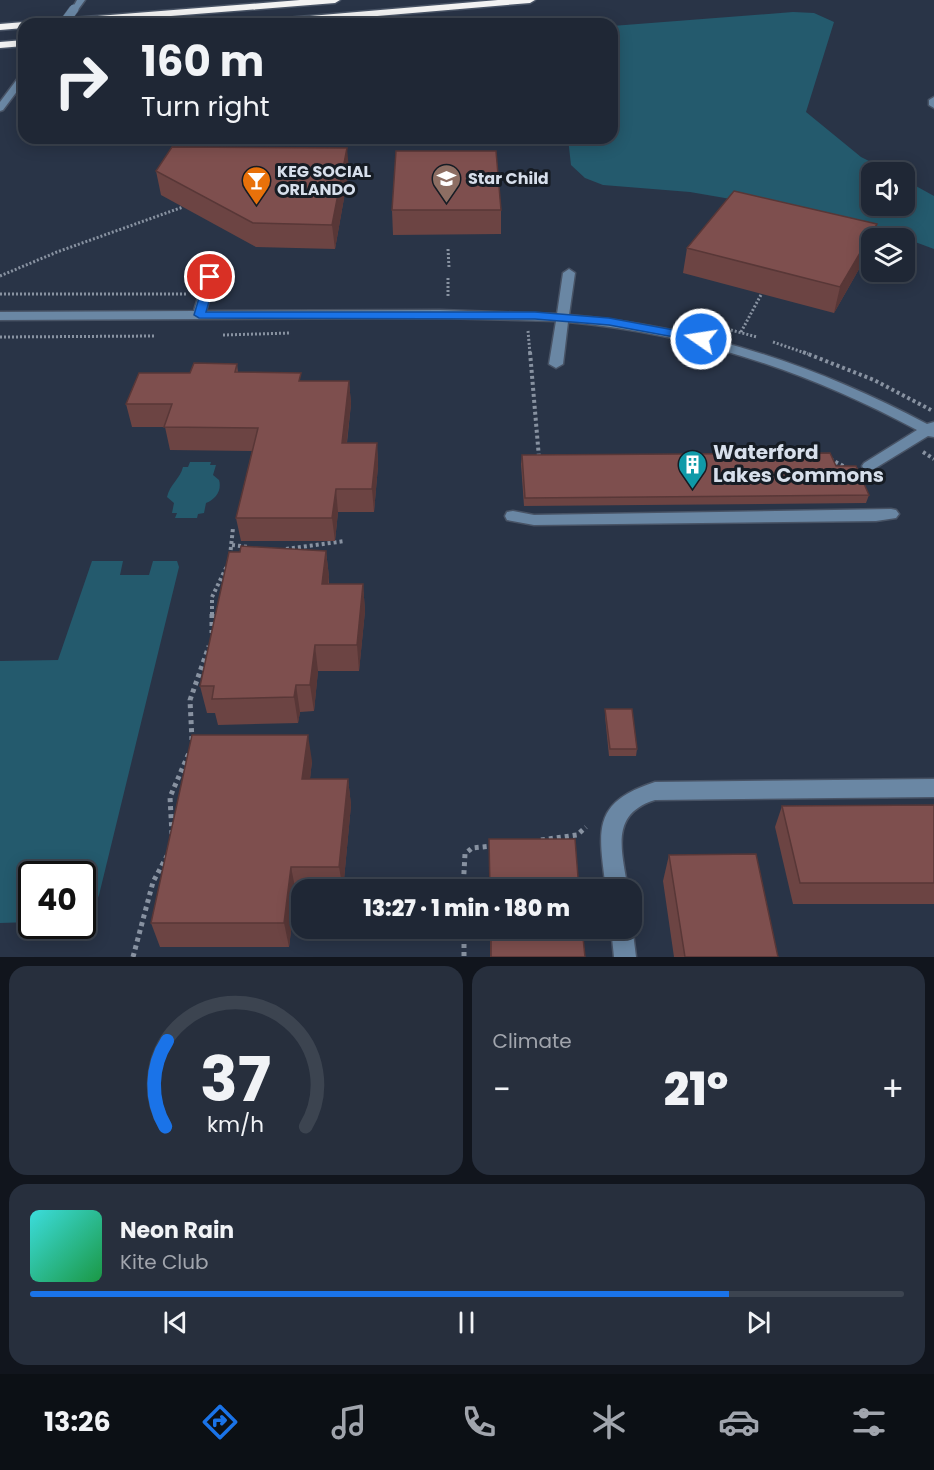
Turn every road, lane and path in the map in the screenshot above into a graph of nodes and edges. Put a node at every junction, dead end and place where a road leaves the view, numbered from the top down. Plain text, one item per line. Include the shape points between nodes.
1 (81, 0) edge
2 (335, 0) edge
3 (530, 0) edge
4 (67, 18) edge
5 (109, 18) edge
6 (320, 18) edge
7 (18, 44) edge
8 (0, 45) edge
9 (18, 84) edge
10 (0, 108) edge
11 (183, 207) edge
12 (448, 249) dead end
13 (449, 267) dead end
14 (569, 273) dead end
15 (0, 276) edge
16 (210, 277) dead end
17 (448, 278) dead end
18 (762, 294) dead end
19 (448, 299) dead end
20 (199, 315) junction
21 (0, 316) edge
22 (561, 317) junction
23 (517, 330) dead end
24 (528, 330) junction
25 (559, 332) junction
26 (741, 332) dead end
27 (294, 333) dead end
28 (223, 335) dead end
29 (156, 336) dead end
30 (0, 337) edge
31 (556, 364) dead end
32 (932, 430) edge
33 (909, 442) junction
34 (824, 455) edge
35 (934, 459) edge
36 (539, 461) edge
37 (869, 466) dead end
38 (855, 472) edge
39 (891, 514) dead end
40 (513, 516) dead end
41 (234, 528) edge
42 (345, 541) dead end
43 (232, 545) junction
44 (258, 548) edge
45 (279, 549) edge
46 (934, 788) edge
47 (586, 827) dead end
48 (536, 840) edge
49 (501, 844) edge
50 (464, 879) edge
51 (616, 879) edge
52 (464, 939) edge
53 (623, 939) edge
54 (133, 957) edge
55 (464, 957) edge
56 (625, 957) edge

1 - 4 street, bridge
2 - 5 highway
3 - 6 highway
7 - 8 highway
9 - 10 street
11 - 15 path
12 - 13 path
14 - 22 street
16 - 20 street
17 - 19 path
18 - 26 path
20 - 21 street
20 - 22 street
22 - 25 street
22 - 32 street via 656,329 751,352 824,379
23 - 24 path
24 - 25 path
24 - 36 path
25 - 31 street
27 - 28 path
29 - 30 path
32 - 33 street
33 - 35 path
33 - 37 street
34 - 38 path
39 - 40 street via 534,520
41 - 43 path
42 - 45 path
43 - 44 path
43 - 54 path via 212,597 212,630 190,700 191,748 170,797 170,846 148,896
46 - 51 street via 642,793 622,805 611,824
47 - 48 path via 577,835
49 - 50 path via 472,848 465,854
52 - 55 path
53 - 56 street

